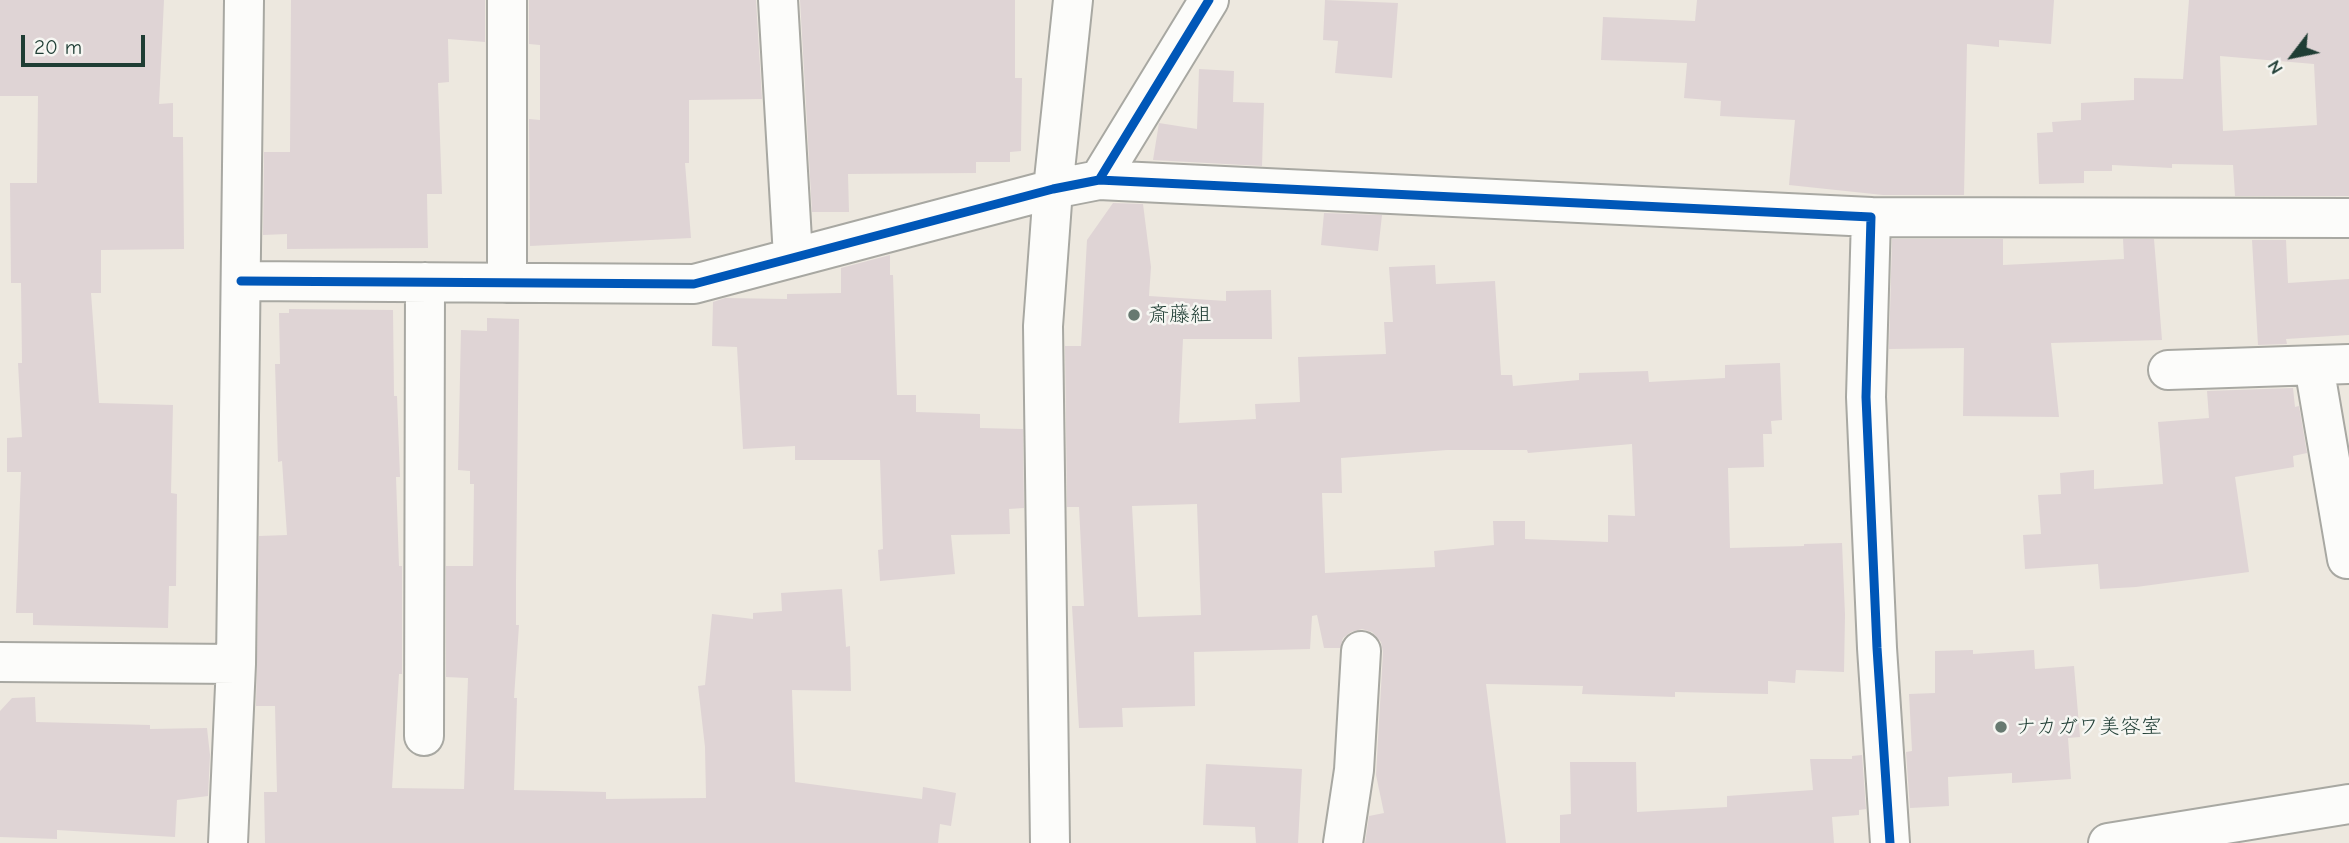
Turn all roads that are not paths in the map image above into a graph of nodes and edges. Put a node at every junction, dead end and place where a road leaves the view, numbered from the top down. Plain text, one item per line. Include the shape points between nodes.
1 (244, 0) edge
2 (507, 0) edge
3 (778, 0) edge
4 (1073, 0) edge
5 (1209, 0) edge
6 (1099, 180) junction
7 (1053, 189) junction
8 (1871, 218) junction
9 (2349, 218) edge
10 (793, 257) junction
11 (241, 281) junction
12 (425, 282) junction
13 (506, 283) junction
14 (2331, 365) edge
15 (2168, 370) dead end
16 (2347, 559) dead end
17 (1361, 651) dead end
18 (0, 662) edge
19 (236, 664) junction
20 (424, 736) dead end
21 (2349, 804) edge
22 (228, 843) edge
23 (1050, 843) edge
24 (1343, 843) edge
25 (1891, 843) edge
26 (2108, 843) edge

1 - 11 street
2 - 13 street
3 - 10 street
4 - 7 street
5 - 6 street
6 - 7 street
6 - 8 street
7 - 10 street
7 - 23 street via 1043,326
8 - 9 street
8 - 25 street via 1866,397
10 - 13 street via 694,284
11 - 12 street
11 - 19 street
12 - 13 street
12 - 20 street
14 - 15 street
14 - 16 street
17 - 24 street via 1354,770
18 - 19 street
19 - 22 street
21 - 26 street

